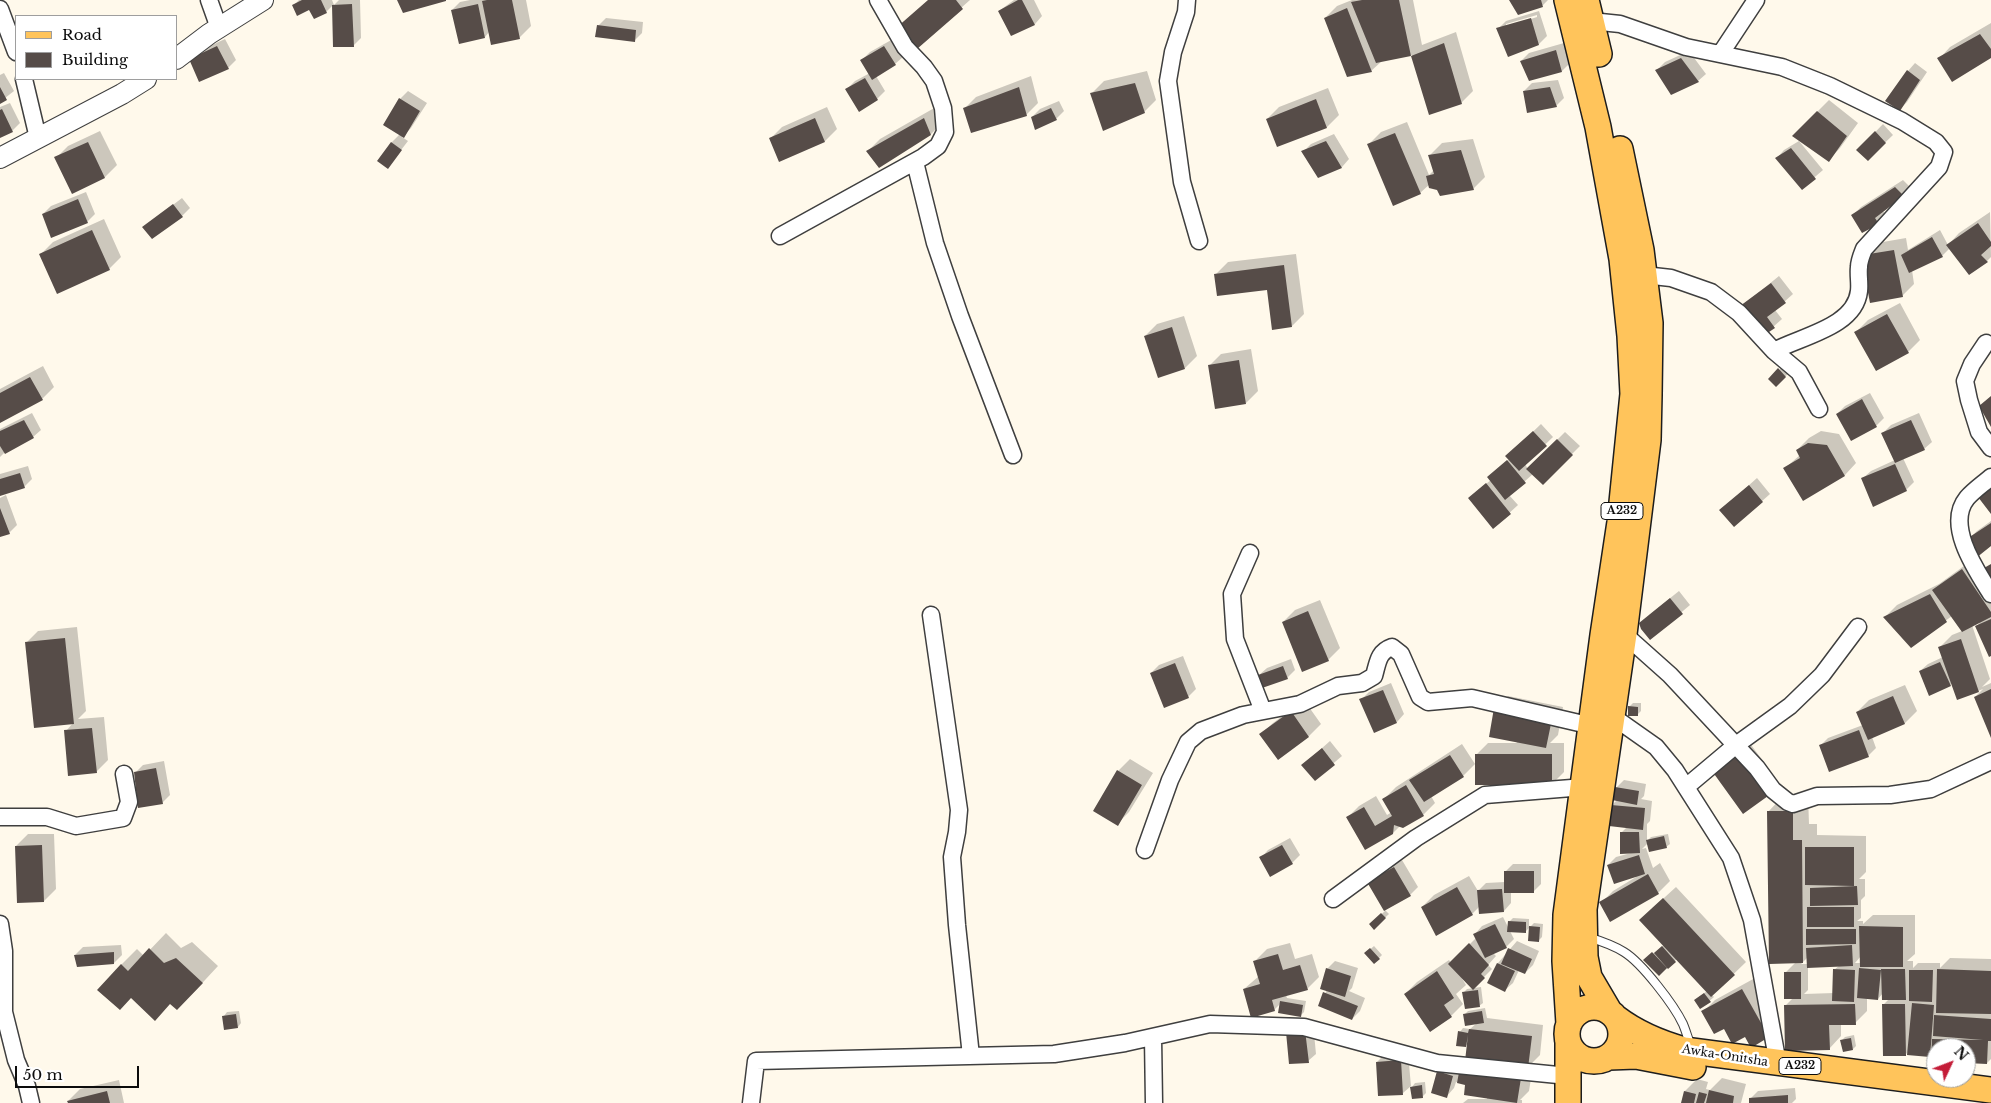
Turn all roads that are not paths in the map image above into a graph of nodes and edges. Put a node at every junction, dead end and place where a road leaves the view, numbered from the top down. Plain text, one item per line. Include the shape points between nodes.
1 (7, 0) edge
2 (209, 0) edge
3 (263, 0) edge
4 (878, 0) edge
5 (1187, 0) edge
6 (1567, 0) edge
7 (1756, 0) edge
8 (1589, 10) edge
9 (3, 14) edge
10 (219, 28) junction
11 (15, 49) edge
12 (1721, 53) junction
13 (178, 58) edge
14 (24, 80) edge
15 (144, 80) edge
16 (38, 138) junction
17 (0, 158) edge
18 (915, 162) junction
19 (780, 236) dead end
20 (1200, 241) dead end
21 (1644, 275) junction
22 (1986, 343) dead end
23 (1774, 351) junction
24 (1819, 409) dead end
25 (1991, 448) edge
26 (1013, 454) dead end
27 (1991, 477) edge
28 (1250, 553) dead end
29 (1991, 594) edge
30 (932, 615) dead end
31 (1858, 627) dead end
32 (1624, 634) junction
33 (1263, 712) junction
34 (1602, 721) junction
35 (1736, 745) junction
36 (1991, 761) edge
37 (124, 774) dead end
38 (1584, 786) junction
39 (1686, 787) junction
40 (0, 817) edge
41 (1145, 850) dead end
42 (1334, 899) dead end
43 (0, 924) edge
44 (1584, 936) junction
45 (1612, 1015) junction
46 (1569, 1033) junction
47 (1153, 1037) junction
48 (1693, 1052) junction
49 (971, 1056) junction
50 (1606, 1058) junction
51 (1778, 1064) junction
52 (1568, 1076) junction
53 (1991, 1090) edge
54 (31, 1103) edge
55 (752, 1103) edge
56 (1154, 1103) edge
57 (1568, 1103) edge
58 (1574, 1103) edge
59 (1959, 1103) edge

1 - 9 street
2 - 10 street
3 - 10 street
4 - 18 street via 905,47 934,82 943,108 945,132 938,146
5 - 20 street via 1168,81 1182,182
6 - 34 main road, A232 via 1598,127 1621,250 1633,394
7 - 12 street
8 - 12 street via 1686,47
8 - 21 main road, A232
9 - 11 street
10 - 13 street
12 - 23 street via 1782,67 1830,86 1902,122 1936,142 1944,152 1939,167 1864,249 1858,265 1859,292 1849,313 1828,328
14 - 16 street
15 - 16 street
16 - 17 street
18 - 19 street
18 - 26 street via 935,243 956,307
21 - 23 street via 1672,278 1711,292 1739,313
21 - 32 main road, A232 via 1650,323 1648,440
22 - 25 street via 1972,364 1966,382 1979,432
23 - 24 street via 1799,372
27 - 29 street via 1967,498 1961,511 1960,527 1965,549
28 - 33 street via 1232,594 1235,639
30 - 49 street via 959,810 952,857
31 - 35 street via 1809,688
32 - 34 main road, A232
32 - 35 street via 1670,675
33 - 34 street via 1300,704 1338,686 1362,683 1374,676 1379,656 1392,647 1401,654 1420,696 1428,702 1472,698
33 - 41 street via 1243,715 1202,731 1188,742 1170,780
34 - 38 main road, A232
34 - 39 street via 1656,747
34 - 44 main road, A232
35 - 36 street via 1773,790 1793,804 1817,796 1890,796 1931,789
35 - 39 street
37 - 40 street via 129,802 124,818 76,826 47,817
38 - 42 street via 1486,796 1416,838
38 - 46 main road, A232 via 1566,915
39 - 51 street via 1731,858 1749,912
43 - 54 street via 4,951 4,1012
44 - 45 main road, A232 via 1589,977
44 - 48 lane via 1615,946 1639,966 1682,1023
45 - 46 main road via 1600,1008 1581,1010 1574,1016
45 - 48 main road, Awka-Onitsha / A232 via 1641,1035
45 - 50 main road via 1621,1039 1619,1046
46 - 50 main road via 1572,1050 1579,1056 1587,1060
46 - 52 main road
47 - 49 street via 1054,1054
47 - 52 street via 1210,1024 1304,1027 1437,1063
47 - 56 street
48 - 51 main road, Awka-Onitsha / A232
49 - 55 street via 756,1060
50 - 58 main road via 1582,1087
50 - 59 main road, Awka-Onitsha / A232 via 1636,1056 1739,1074 1922,1095
51 - 53 main road, Awka-Onitsha / A232
52 - 57 main road

